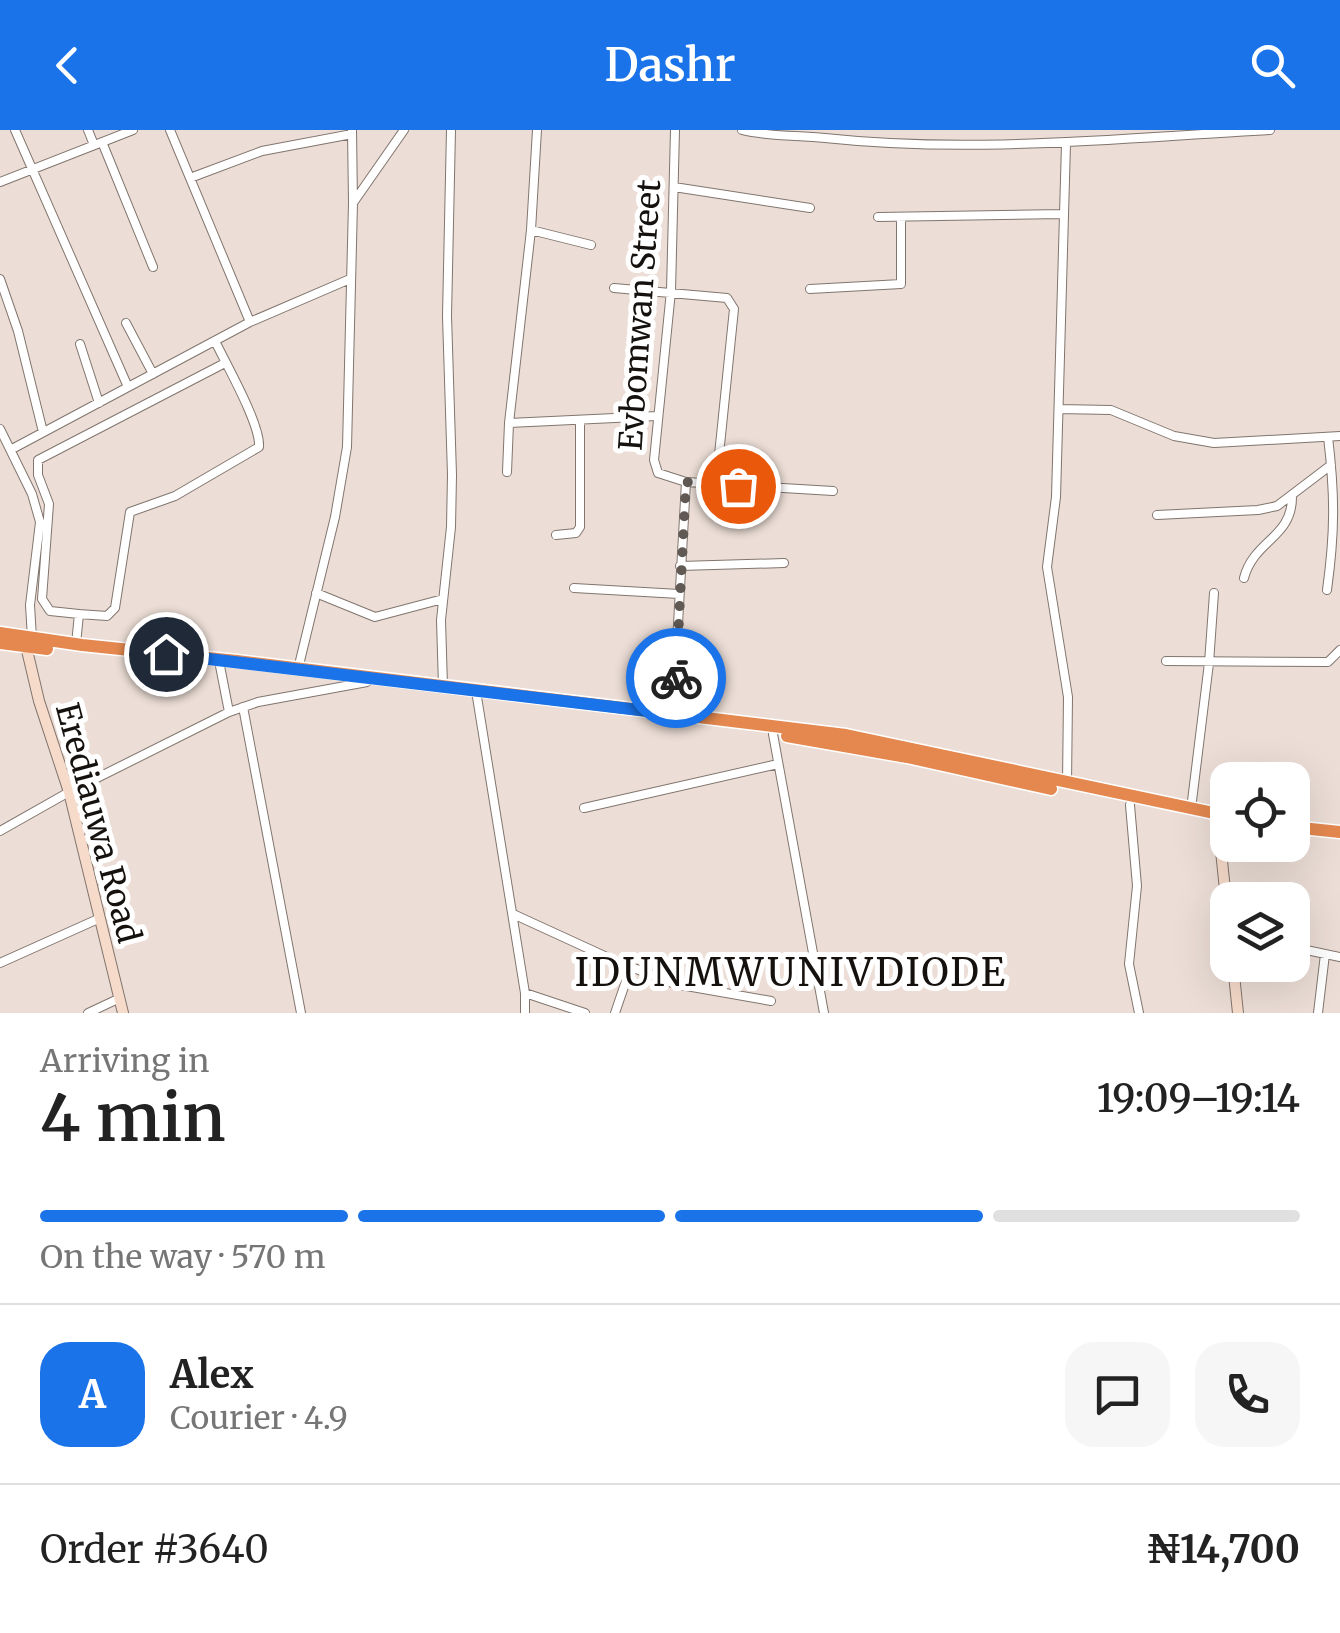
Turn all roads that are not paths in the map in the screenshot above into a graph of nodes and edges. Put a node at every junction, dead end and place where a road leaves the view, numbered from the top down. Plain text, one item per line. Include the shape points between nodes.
1 (15, 130) edge
2 (88, 130) edge
3 (133, 130) edge
4 (170, 130) edge
5 (404, 130) edge
6 (451, 130) edge
7 (537, 130) edge
8 (676, 130) edge
9 (742, 130) edge
10 (892, 130) edge
11 (977, 130) edge
12 (1040, 130) edge
13 (1116, 130) edge
14 (1270, 130) edge
15 (352, 132) edge
16 (1116, 141) junction
17 (98, 143) junction
18 (892, 144) junction
19 (1066, 144) junction
20 (979, 145) junction
21 (1041, 145) junction
22 (32, 170) junction
23 (190, 178) junction
24 (0, 182) edge
25 (674, 187) junction
26 (354, 203) junction
27 (810, 208) dead end
28 (1062, 214) junction
29 (878, 217) dead end
30 (901, 217) junction
31 (531, 230) junction
32 (591, 246) dead end
33 (152, 267) dead end
34 (0, 279) edge
35 (350, 279) junction
36 (614, 288) dead end
37 (810, 290) dead end
38 (671, 291) junction
39 (250, 322) junction
40 (126, 323) dead end
41 (215, 341) junction
42 (80, 344) dead end
43 (225, 362) junction
44 (153, 374) junction
45 (128, 387) junction
46 (99, 403) junction
47 (1060, 409) junction
48 (658, 416) junction
49 (580, 420) junction
50 (510, 423) junction
51 (0, 428) edge
52 (43, 432) junction
53 (1340, 436) edge
54 (1328, 437) junction
55 (12, 449) junction
56 (1332, 465) junction
57 (507, 472) dead end
58 (686, 482) junction
59 (716, 484) junction
60 (833, 491) dead end
61 (1292, 497) junction
62 (1157, 514) dead end
63 (556, 536) dead end
64 (784, 563) dead end
65 (680, 566) junction
66 (1244, 578) dead end
67 (574, 588) dead end
68 (1327, 590) dead end
69 (316, 593) junction
70 (1214, 593) dead end
71 (679, 594) junction
72 (443, 598) junction
73 (79, 614) junction
74 (0, 632) edge
75 (29, 642) junction
76 (0, 643) edge
77 (76, 644) junction
78 (1340, 650) edge
79 (1166, 661) dead end
80 (1209, 664) junction
81 (220, 666) junction
82 (298, 669) junction
83 (367, 682) junction
84 (443, 686) junction
85 (478, 697) junction
86 (242, 707) junction
87 (229, 712) junction
88 (673, 714) junction
89 (773, 734) junction
90 (954, 762) junction
91 (778, 764) junction
92 (1067, 784) junction
93 (69, 792) junction
94 (1130, 805) junction
95 (584, 808) dead end
96 (1191, 809) junction
97 (1210, 816) edge
98 (1210, 819) edge
99 (0, 831) edge
100 (1310, 832) edge
101 (1340, 836) edge
102 (513, 914) junction
103 (98, 920) junction
104 (1310, 951) edge
105 (1324, 954) junction
106 (1340, 958) edge
107 (0, 964) edge
108 (622, 964) junction
109 (1235, 982) edge
110 (526, 993) junction
111 (120, 998) junction
112 (771, 1000) dead end
113 (88, 1013) edge
114 (123, 1013) edge
115 (302, 1013) edge
116 (524, 1013) edge
117 (585, 1013) edge
118 (615, 1013) edge
119 (824, 1013) edge
120 (1139, 1013) edge
121 (1238, 1013) edge
122 (1318, 1013) edge

1 - 22 street
2 - 17 street
3 - 17 street
4 - 23 street
5 - 26 street
6 - 72 street via 452,475
7 - 31 street
8 - 25 street, Evbomwan Street
9 - 18 street
10 - 18 street
11 - 20 street
12 - 21 street
13 - 16 street
14 - 16 street
15 - 23 street via 262,151
15 - 26 street
16 - 19 street
17 - 22 street
17 - 33 street
18 - 20 street
19 - 21 street
19 - 28 street
20 - 21 street
22 - 24 street
22 - 45 street
23 - 39 street
25 - 27 street
25 - 38 street, Evbomwan Street
26 - 35 street
28 - 30 street
28 - 47 street
29 - 30 street
30 - 37 street via 901,284
31 - 32 street
31 - 50 street
34 - 52 street
35 - 39 street
35 - 69 street via 347,447
36 - 38 street
38 - 48 street, Evbomwan Street
38 - 59 street via 727,298 734,309
39 - 41 street
40 - 44 street
41 - 43 street
41 - 44 street
42 - 46 street
43 - 73 street via 259,447 176,496 130,512 116,608 107,616
43 - 73 street via 38,460 48,504 42,599 50,611
44 - 45 street
45 - 46 street
46 - 52 street
47 - 54 street via 1111,410 1154,430 1214,443
47 - 92 street via 1047,567 1068,697
48 - 49 street
48 - 58 street, Evbomwan Street via 658,473
49 - 50 street
49 - 63 street via 580,527 576,534
50 - 57 street
51 - 55 street
52 - 55 street
53 - 54 street
54 - 56 street
55 - 75 street via 40,522
56 - 61 street
56 - 68 street
58 - 59 street, Evbomwan Street
58 - 65 street, Evbomwan Street
59 - 60 street, Evbomwan Street
61 - 62 street via 1258,510
61 - 66 street via 1284,528 1259,548
64 - 65 street
65 - 71 street, Evbomwan Street
67 - 71 street
69 - 72 street via 375,618
69 - 82 street
70 - 80 street
71 - 88 street, Evbomwan Street
72 - 84 street
73 - 77 street
74 - 75 highway
75 - 76 highway
75 - 77 highway
75 - 81 highway
75 - 93 street, Erediauwa Road via 39,701
77 - 82 highway
78 - 80 street via 1328,662
79 - 80 street
80 - 96 street
81 - 83 highway
81 - 87 street
82 - 84 highway
83 - 85 highway
83 - 86 street
84 - 88 highway
85 - 89 highway
85 - 102 street
86 - 87 street
86 - 115 street
87 - 93 street
88 - 90 highway via 846,736
89 - 90 highway
89 - 91 street
90 - 92 highway
90 - 94 highway
91 - 95 street
91 - 119 street
92 - 96 highway
93 - 99 street
93 - 103 street, Erediauwa Road
94 - 98 highway
94 - 120 street via 1137,886 1129,964
96 - 97 highway
100 - 101 highway
102 - 108 street
102 - 110 street
103 - 107 street
103 - 111 street, Erediauwa Road
104 - 105 street
105 - 106 street
105 - 122 street
108 - 112 street via 674,984
108 - 118 street via 627,978
109 - 121 street
110 - 116 street
110 - 117 street
111 - 113 street
111 - 114 street, Erediauwa Road

